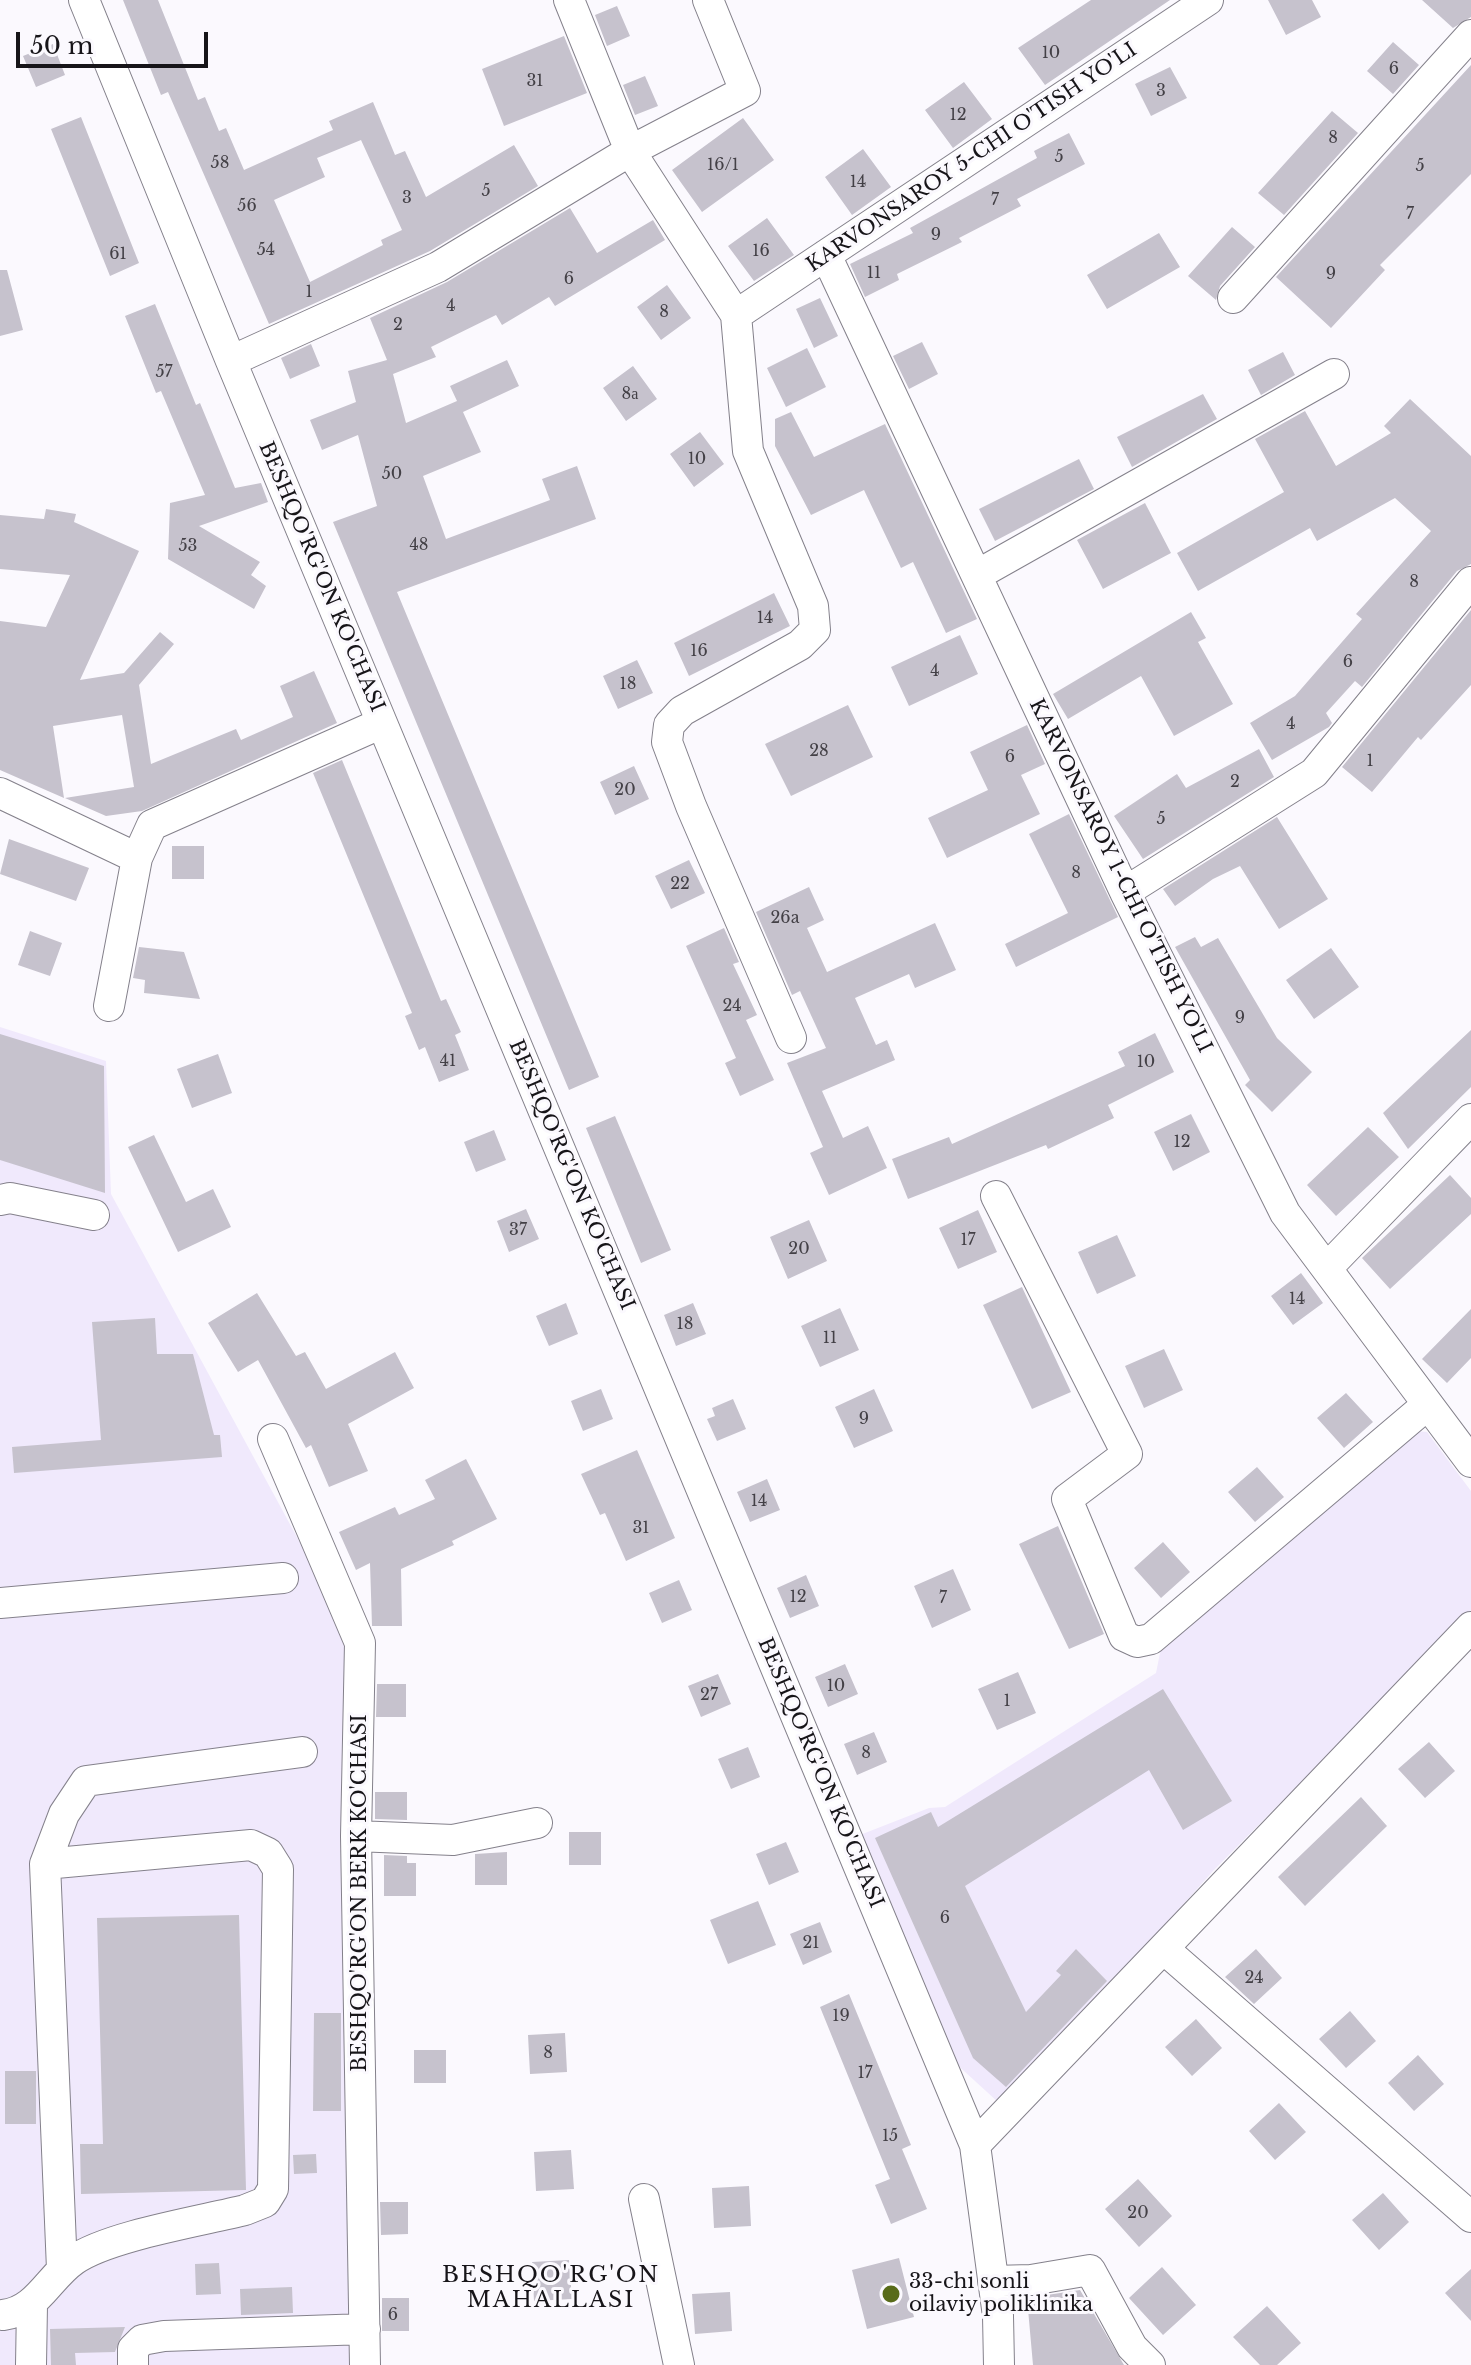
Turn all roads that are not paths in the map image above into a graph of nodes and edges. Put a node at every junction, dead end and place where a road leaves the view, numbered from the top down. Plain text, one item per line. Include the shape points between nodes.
1 (84, 0) edge
2 (569, 0) edge
3 (708, 0) edge
4 (1208, 0) edge
5 (1471, 35) edge
6 (630, 151) junction
7 (826, 255) junction
8 (1233, 298) dead end
9 (736, 315) junction
10 (231, 361) junction
11 (1334, 374) dead end
12 (977, 575) junction
13 (1471, 582) edge
14 (382, 723) junction
15 (0, 793) edge
16 (137, 858) junction
17 (1125, 892) junction
18 (109, 1006) dead end
19 (791, 1038) dead end
20 (1471, 1119) edge
21 (996, 1196) dead end
22 (0, 1200) edge
23 (94, 1215) dead end
24 (1327, 1268) junction
25 (1427, 1405) junction
26 (273, 1439) dead end
27 (1471, 1462) edge
28 (283, 1578) dead end
29 (0, 1603) edge
30 (1471, 1627) edge
31 (302, 1752) dead end
32 (537, 1823) dead end
33 (356, 1836) junction
34 (45, 1864) junction
35 (1165, 1950) junction
36 (975, 2145) junction
37 (644, 2199) dead end
38 (1471, 2217) edge
39 (62, 2269) junction
40 (993, 2281) junction
41 (32, 2305) junction
42 (3, 2315) dead end
43 (365, 2329) junction
44 (31, 2365) edge
45 (133, 2365) edge
46 (365, 2365) edge
47 (679, 2365) edge
48 (999, 2365) edge
49 (1150, 2365) edge

1 - 10 street, BESHQO'RG'ON KO'CHASI
2 - 6 street
3 - 6 street via 745,91
4 - 7 street, KARVONSAROY 5-CHI O'TISH YO'LI
5 - 8 street
6 - 9 street
6 - 10 street via 438,267
7 - 9 street, KARVONSAROY 5-CHI O'TISH YO'LI
7 - 12 street, KARVONSAROY 1-CHI O'TISH YO'LI
9 - 19 street via 748,451 813,606 815,630 800,645 682,711 669,725 667,742
10 - 14 street, BESHQO'RG'ON KO'CHASI
11 - 12 street
12 - 17 street, KARVONSAROY 1-CHI O'TISH YO'LI
13 - 17 street via 1314,773
14 - 16 street via 152,825
14 - 36 street, BESHQO'RG'ON KO'CHASI
15 - 16 street
16 - 18 street
17 - 24 street, KARVONSAROY 1-CHI O'TISH YO'LI via 1285,1213
20 - 24 street
21 - 25 street via 1127,1454 1067,1499 1124,1636 1137,1642 1151,1639
22 - 23 street
24 - 25 street, KARVONSAROY 1-CHI O'TISH YO'LI
25 - 27 street, KARVONSAROY 1-CHI O'TISH YO'LI
26 - 33 street, BESHQO'RG'ON BERK KO'CHASI via 360,1643
28 - 29 street
30 - 35 street
31 - 34 street via 86,1781 64,1814
32 - 33 street via 453,1840
33 - 43 street, BESHQO'RG'ON BERK KO'CHASI
34 - 39 street
34 - 39 street via 251,1845 268,1853 278,1869 273,2189 265,2202 245,2210 89,2250
35 - 36 street
35 - 38 street
36 - 40 street, BESHQO'RG'ON KO'CHASI
37 - 47 street
39 - 41 street
40 - 48 street, BESHQO'RG'ON KO'CHASI
40 - 49 street via 1090,2270 1132,2347
41 - 42 street
41 - 44 street
43 - 45 street via 164,2336 142,2340 133,2349
43 - 46 street, BESHQO'RG'ON BERK KO'CHASI

